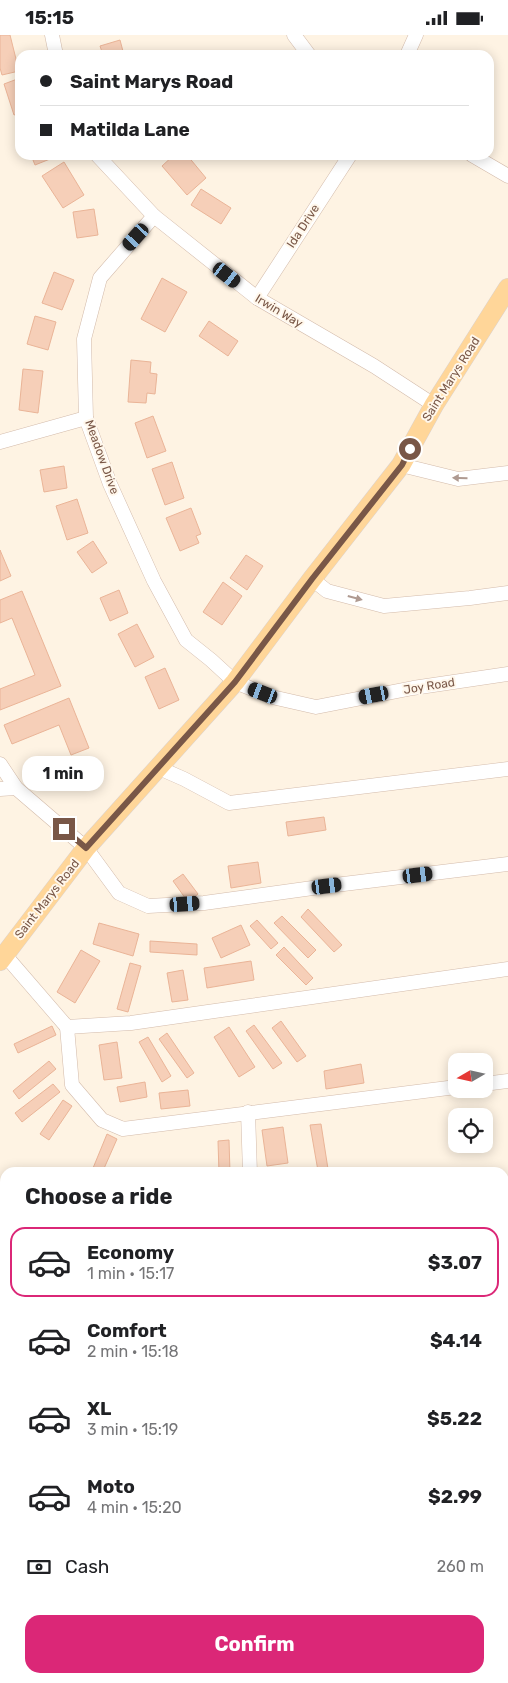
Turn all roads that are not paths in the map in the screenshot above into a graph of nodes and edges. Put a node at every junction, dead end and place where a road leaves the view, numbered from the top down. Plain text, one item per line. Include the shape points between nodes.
1 (52, 35) edge
2 (294, 35) edge
3 (416, 35) edge
4 (55, 50) edge
5 (305, 50) edge
6 (409, 50) edge
7 (102, 160) edge
8 (347, 160) edge
9 (481, 160) edge
10 (508, 176) edge
11 (154, 216) junction
12 (508, 288) edge
13 (257, 298) junction
14 (434, 405) junction
15 (86, 417) junction
16 (0, 442) edge
17 (402, 465) junction
18 (508, 473) edge
19 (312, 579) junction
20 (508, 593) edge
21 (508, 674) edge
22 (235, 682) junction
23 (0, 763) edge
24 (159, 768) junction
25 (508, 769) edge
26 (16, 788) junction
27 (0, 789) edge
28 (86, 848) junction
29 (508, 864) edge
30 (2, 958) edge
31 (508, 969) edge
32 (67, 1027) junction
33 (508, 1081) edge
34 (493, 1082) edge
35 (448, 1088) edge
36 (248, 1113) junction
37 (250, 1167) edge

1 - 4 street
2 - 5 street
3 - 6 street
7 - 11 street, Irwin Way
8 - 13 street, Ida Drive
9 - 10 street
11 - 13 street, Irwin Way
11 - 15 street, Meadow Drive via 100,278 84,339
12 - 14 main road, Saint Marys Road
13 - 14 street, Irwin Way
14 - 17 main road, Saint Marys Road
15 - 16 street
15 - 22 street, Meadow Drive via 110,485 154,581 186,640
18 -> 17 street via 458,479
17 - 19 main road, Saint Marys Road
19 -> 20 street via 327,591 384,606
19 - 22 main road, Saint Marys Road
21 - 22 street, Joy Road via 316,707 272,697
22 - 24 main road, Saint Marys Road
23 - 26 street
24 - 25 street via 229,803
24 - 28 main road, Saint Marys Road
26 - 27 street
26 - 28 street
28 - 29 street via 119,893 148,906 204,903
28 - 30 main road, Saint Marys Road
30 - 32 street
31 - 32 street via 131,1023
32 - 36 street via 72,1085 102,1120 123,1129
33 - 34 street
35 - 36 street
36 - 37 street

